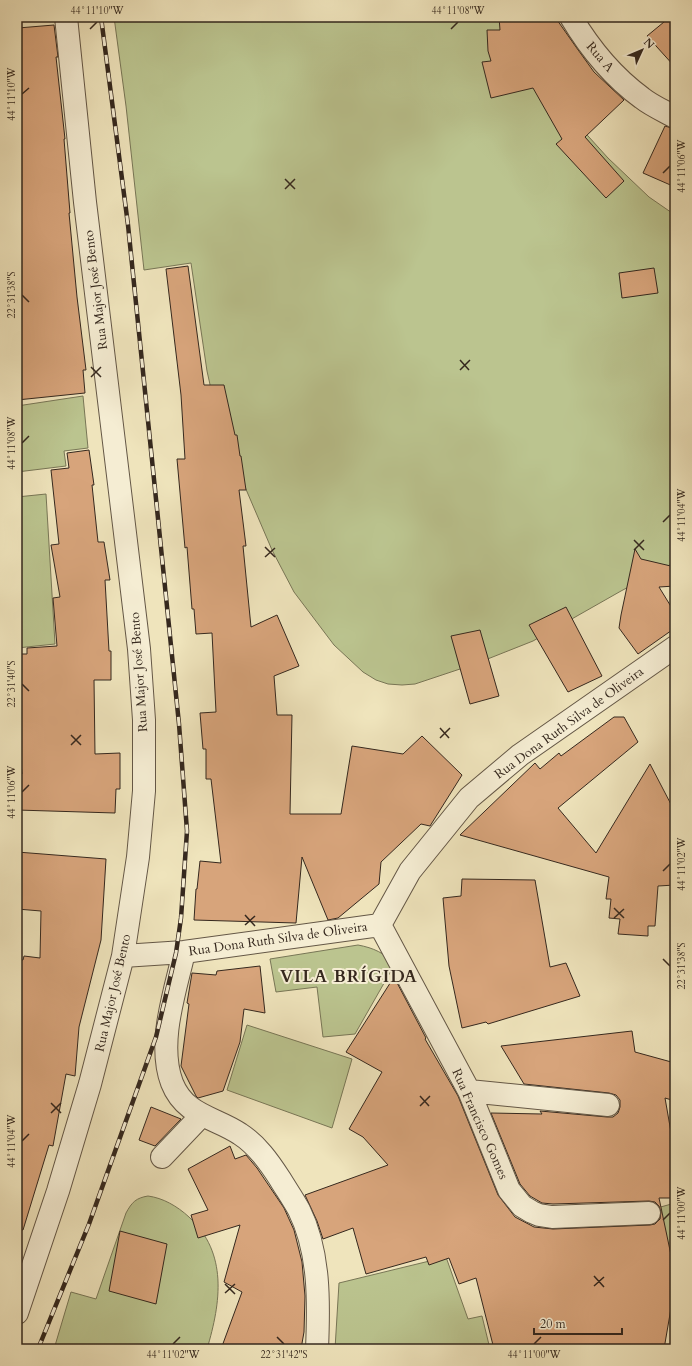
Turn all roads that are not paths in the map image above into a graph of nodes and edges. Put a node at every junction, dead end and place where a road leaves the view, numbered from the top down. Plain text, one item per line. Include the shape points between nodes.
1 (66, 17) edge
2 (571, 17) edge
3 (675, 117) edge
4 (675, 647) edge
5 (380, 926) junction
6 (184, 952) junction
7 (124, 956) junction
8 (469, 1091) junction
9 (608, 1105) dead end
10 (201, 1116) junction
11 (162, 1157) dead end
12 (649, 1213) dead end
13 (17, 1313) edge
14 (318, 1349) edge

1 - 7 street, Rua Major José Bento via 86,210 139,649 144,720 144,791
2 - 3 street, Rua A via 596,56 609,70 642,98
4 - 5 street, Rua Dona Ruth Silva de Oliveira via 520,755 469,798 410,871
5 - 6 street, Rua Dona Ruth Silva de Oliveira
5 - 8 street, Rua Francisco Gomes
6 - 7 street, Rua Dona Ruth Silva de Oliveira
6 - 10 street via 169,1020 166,1056 176,1092
7 - 13 street, Rua Major José Bento via 90,1084
8 - 9 street
8 - 12 street, Rua Francisco Gomes via 509,1190 522,1206 532,1212 552,1217
10 - 11 street
10 - 14 street via 235,1130 256,1147 299,1210 313,1255 318,1308

